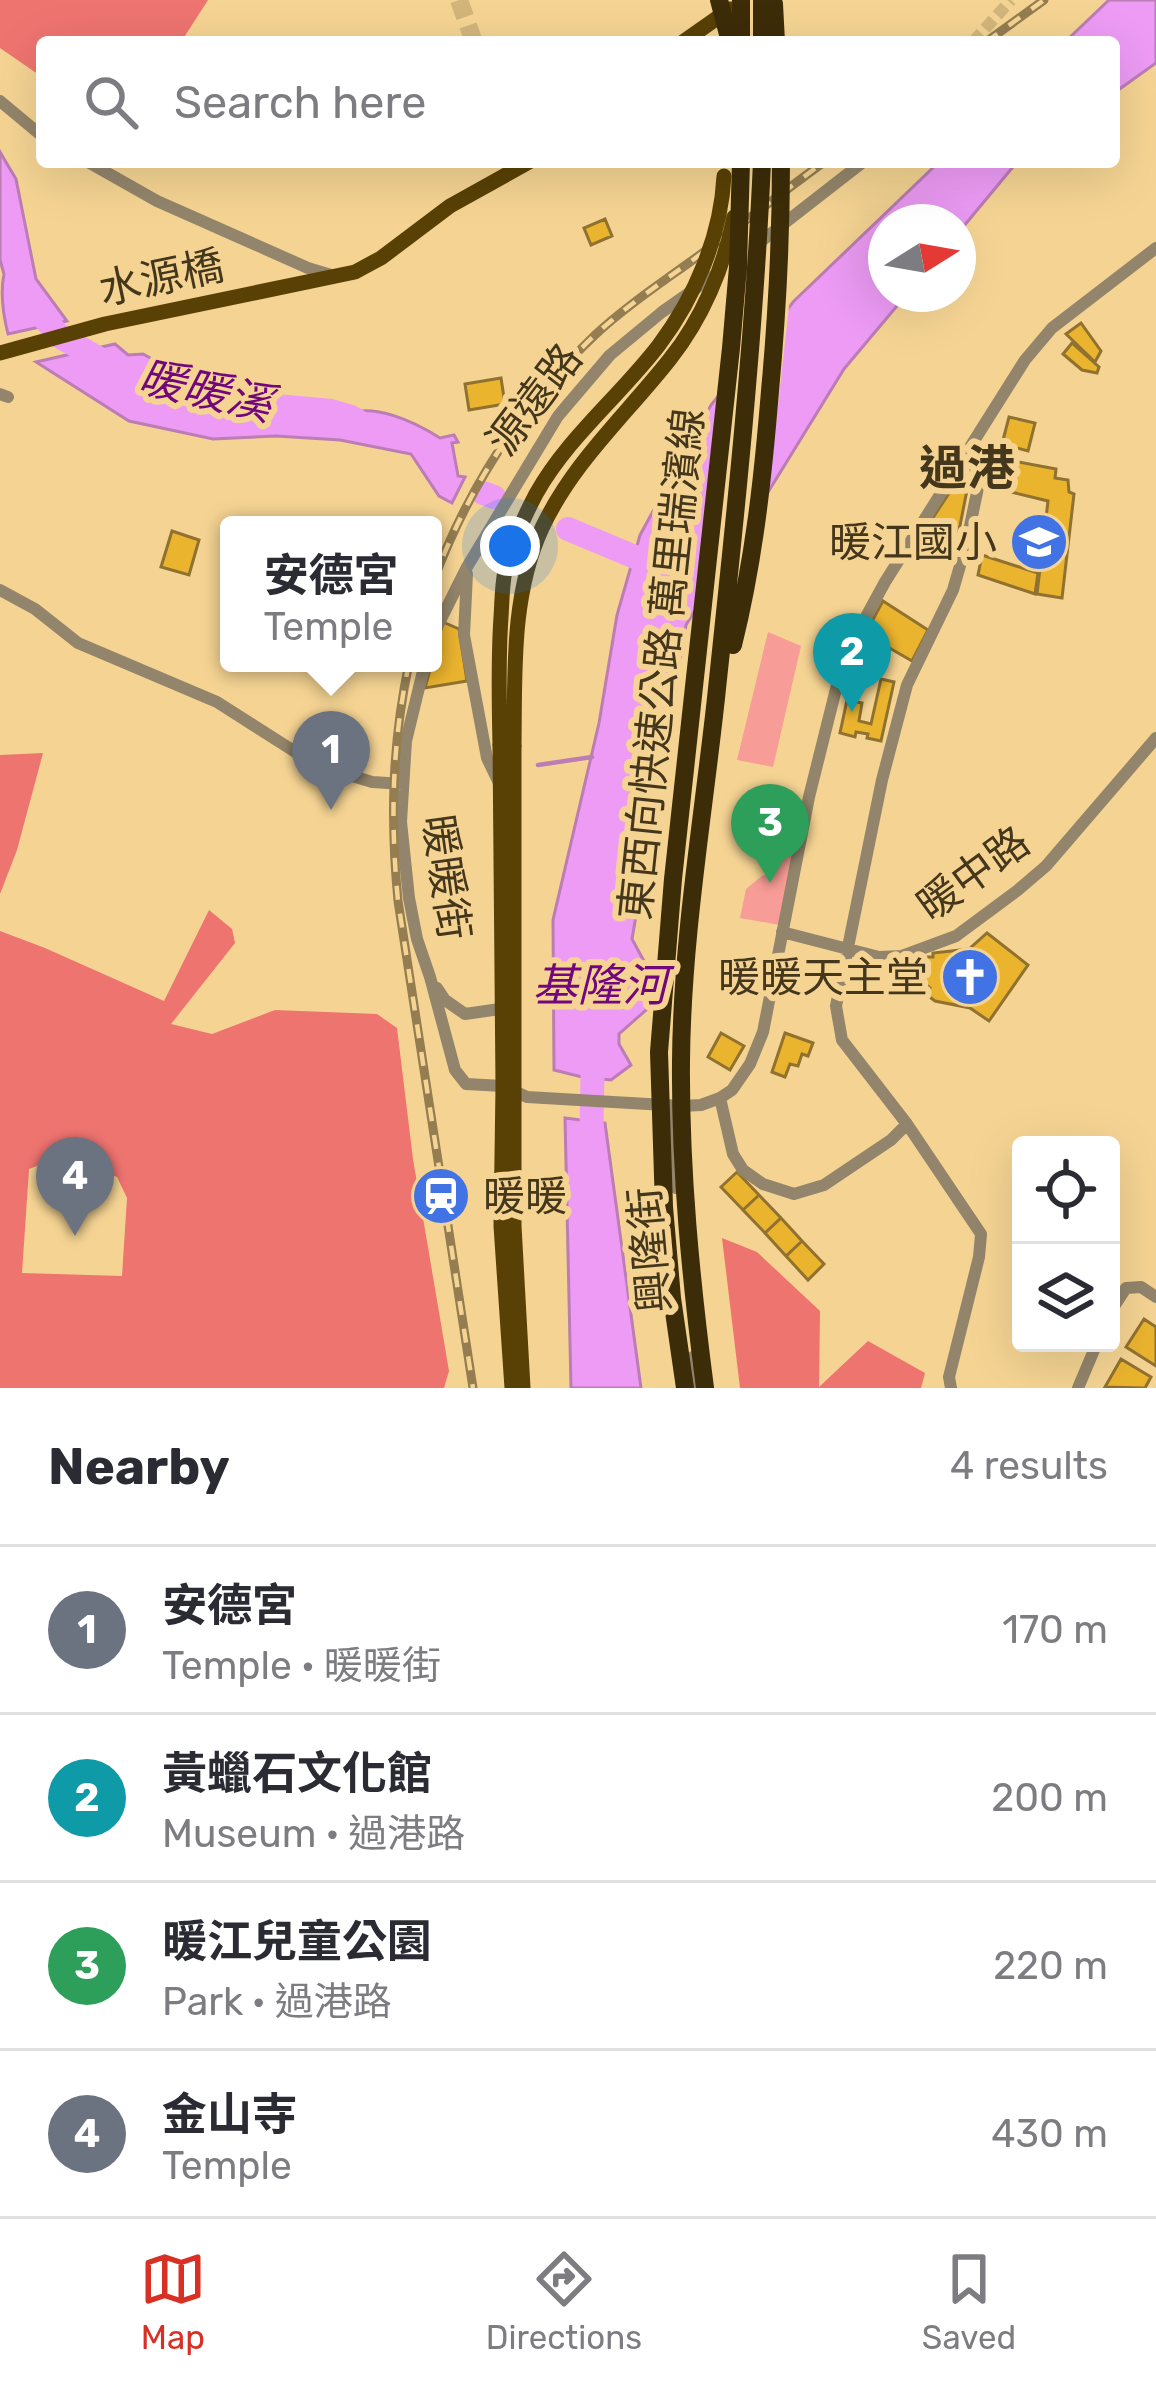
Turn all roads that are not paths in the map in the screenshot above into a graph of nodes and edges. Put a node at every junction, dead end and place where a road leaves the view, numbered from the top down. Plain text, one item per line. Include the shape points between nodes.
1 (732, 1) edge
2 (772, 1) edge
3 (690, 36) edge
4 (734, 36) edge
5 (737, 36) edge
6 (769, 36) edge
7 (0, 101) edge
8 (36, 131) edge
9 (99, 168) edge
10 (518, 168) edge
11 (762, 168) edge
12 (781, 168) edge
13 (855, 168) edge
14 (737, 170) edge
15 (1156, 248) edge
16 (338, 277) junction
17 (0, 353) edge
18 (966, 452) junction
19 (467, 567) junction
20 (0, 590) edge
21 (442, 617) edge
22 (423, 672) edge
23 (716, 698) junction
24 (1156, 738) edge
25 (507, 746) junction
26 (403, 784) junction
27 (500, 785) junction
28 (782, 932) junction
29 (849, 949) junction
30 (430, 977) junction
31 (508, 1008) junction
32 (515, 1091) junction
33 (720, 1098) junction
34 (668, 1105) junction
35 (907, 1124) junction
36 (1156, 1297) edge
37 (1120, 1298) edge
38 (1093, 1352) edge
39 (512, 1388) edge
40 (524, 1388) edge
41 (685, 1388) edge
42 (695, 1388) edge
43 (705, 1388) edge
44 (951, 1388) edge
45 (1078, 1388) edge

1 - 3 main road
1 - 4 highway, bridge
2 - 5 main road
2 - 6 highway, bridge
7 - 8 street
9 - 16 street
10 - 16 main road, 水源橋
11 - 23 highway, 東西向快速公路 萬里瑞濱線, bridge
12 - 23 highway, bridge via 760,502 748,585
13 - 19 street, 源遠路 via 610,355 558,416
14 - 25 main road, bridge via 731,231 691,329 578,467 543,526 523,589
14 - 41 highway, 東西向快速公路 萬里瑞濱線, bridge via 730,349 659,1052 664,1207
15 - 18 street via 1052,328
16 - 17 main road, 水源橋
18 - 28 street via 844,657
18 - 29 street via 979,482 966,545 907,685
19 - 21 street
19 - 27 street, 源遠路 via 464,635 487,758
20 - 26 street, 暖暖街 via 78,643 217,702 297,753 372,782
22 - 26 street, 暖暖街
23 - 43 highway, 東西向快速公路 萬里瑞濱線, bridge via 681,1059
24 - 29 street, 暖中路 via 1046,866 956,936 902,956
25 - 27 main road, 源遠路
25 - 31 main road, 源遠路
26 - 30 street, 暖暖街 via 409,898
27 - 31 main road, 源遠路
28 - 29 street, 暖中路
28 - 33 street via 763,1032 741,1078
29 - 35 street via 836,1006 842,1040
30 - 31 street, 暖暖街 via 464,1013
30 - 32 street, 暖暖街 via 460,1079
31 - 32 main road, 源遠路
32 - 34 street
32 - 39 main road, 源遠路 via 501,1226
32 - 40 main road, 源遠路
33 - 34 street
33 - 35 street via 743,1170 794,1194 824,1185
34 - 42 street, 興隆街
35 - 44 street via 981,1234
36 - 37 street via 1142,1287 1126,1288
38 - 45 street

